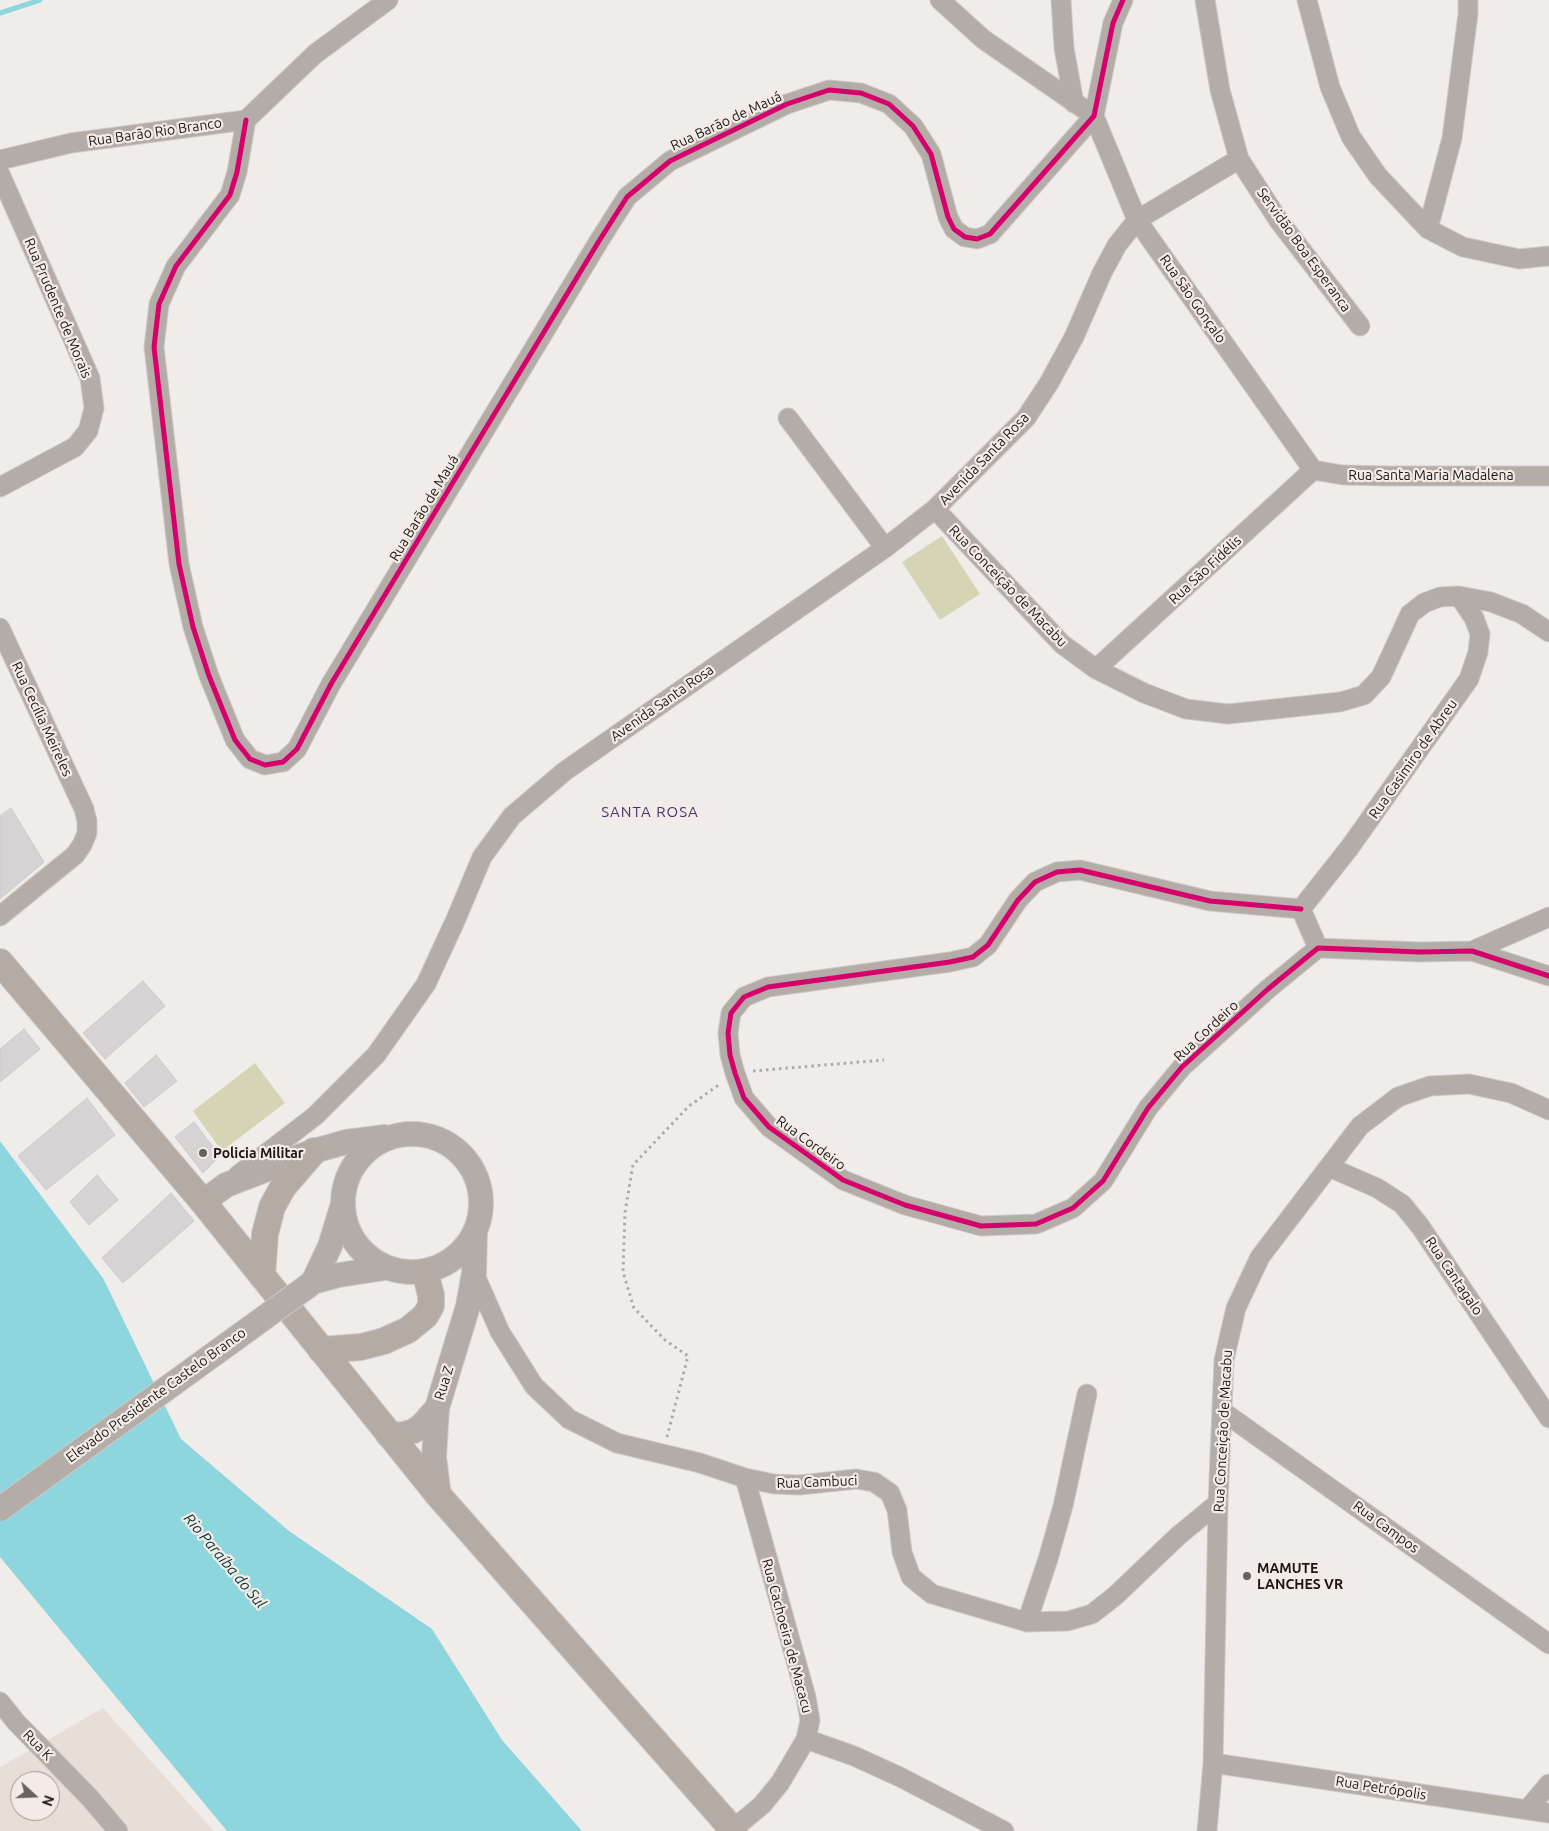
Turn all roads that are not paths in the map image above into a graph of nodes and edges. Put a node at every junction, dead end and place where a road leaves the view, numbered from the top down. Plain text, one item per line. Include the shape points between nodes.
1 (388, 0) edge
2 (940, 0) edge
3 (1061, 0) edge
4 (1123, 0) edge
5 (1205, 0) edge
6 (1307, 0) edge
7 (1468, 0) edge
8 (1074, 103) junction
9 (1094, 116) junction
10 (246, 120) junction
11 (1240, 159) junction
12 (0, 160) edge
13 (0, 174) edge
14 (1137, 220) junction
15 (1428, 229) junction
16 (1549, 256) edge
17 (1360, 326) dead end
18 (788, 418) dead end
19 (1313, 470) junction
20 (1549, 476) edge
21 (0, 487) edge
22 (935, 509) junction
23 (885, 548) junction
24 (1460, 596) junction
25 (0, 628) edge
26 (1549, 632) edge
27 (1096, 669) junction
28 (1301, 909) junction
29 (0, 916) edge
30 (1549, 917) edge
31 (1318, 948) junction
32 (1472, 951) junction
33 (0, 962) edge
34 (1549, 976) edge
35 (1549, 1110) edge
36 (389, 1137) junction
37 (314, 1151) junction
38 (1329, 1167) junction
39 (226, 1185) junction
40 (203, 1202) junction
41 (342, 1207) junction
42 (475, 1233) junction
43 (385, 1268) junction
44 (425, 1272) junction
45 (474, 1273) junction
46 (262, 1276) junction
47 (310, 1284) junction
48 (321, 1350) junction
49 (1087, 1394) dead end
50 (437, 1408) junction
51 (1222, 1411) junction
52 (1549, 1418) edge
53 (388, 1435) junction
54 (745, 1478) junction
55 (439, 1496) junction
56 (1218, 1503) junction
57 (0, 1509) edge
58 (1027, 1622) junction
59 (1549, 1644) edge
60 (0, 1702) edge
61 (8, 1726) edge
62 (806, 1739) junction
63 (1213, 1763) junction
64 (1549, 1784) edge
65 (1528, 1810) junction
66 (1549, 1813) edge
67 (734, 1830) edge
68 (118, 1831) edge
69 (1004, 1831) edge
70 (1207, 1831) edge

1 - 10 street via 315,54
2 - 8 street via 983,39
3 - 8 street via 1064,48
4 - 9 street via 1113,24
5 - 11 street, Servidão Boa Esperanca via 1220,90
6 - 15 street via 1330,87 1351,137 1378,176
7 - 15 street via 1452,138
8 - 9 street
9 - 10 street, Rua Barão de Mauá via 990,234 977,239 966,237 954,228 931,154 913,126 889,104 861,93 829,90 788,104 670,161 627,197 599,240 331,684 296,749 283,762 265,765 250,759 235,740 193,627 179,564 154,347 159,304 176,266 230,195
9 - 14 street, Rua São Gonçalo
10 - 12 street, Rua Barão Rio Branco via 71,144
11 - 14 street
11 - 17 street, Servidão Boa Esperanca via 1279,220
13 - 21 street, Rua Prudente de Morais via 90,378 94,408 88,431 75,447
14 - 19 street, Rua São Gonçalo
14 - 22 street, Avenida Santa Rosa via 1117,245 1074,337 1026,418
15 - 16 street via 1463,247 1519,260
18 - 23 street
19 - 20 street, Rua Santa Maria Madalena via 1379,476
19 - 27 street, Rua São Fidélis
22 - 23 street, Avenida Santa Rosa
22 - 27 street, Rua Conceição de Macabu via 1062,644
23 - 39 street, Avenida Santa Rosa via 565,771 512,816 482,857 426,984 376,1055 315,1116
24 - 26 street, Rua Conceição de Macabu via 1491,602 1522,614
24 - 27 street, Rua Conceição de Macabu via 1440,597 1424,603 1410,614 1381,677 1364,694 1340,702 1228,714 1186,709
24 - 28 street, Rua Casimiro de Abreu via 1480,634 1469,678 1350,847
25 - 29 street, Rua Cecília Meireles via 87,821 87,833 75,855
28 - 31 street
28 - 31 street, Rua Cordeiro via 1210,901 1080,870 1057,872 1035,882 1018,900 988,945 973,957 768,987 744,997 731,1014 728,1033 730,1055 744,1098 769,1127 843,1180 905,1205 981,1226 1036,1224 1073,1208 1102,1181 1148,1108 1182,1067
30 - 32 street
31 - 32 street
32 - 34 street
33 - 40 main road
35 - 38 street, Rua Conceição de Macabu via 1511,1093 1470,1084 1430,1086 1398,1097 1360,1126
36 - 37 street via 346,1142
36 - 41 street via 370,1147 354,1164 345,1185
36 - 42 street via 412,1133 436,1137 456,1148 472,1166 480,1187 481,1210
37 - 39 street
37 - 46 main road via 283,1187 272,1207 265,1234
38 - 51 street, Rua Conceição de Macabu via 1260,1257 1236,1308 1224,1360
38 - 52 street, Rua Cantagalo via 1377,1188 1402,1204
39 - 40 street, Avenida Santa Rosa
40 - 46 main road
41 - 43 street via 346,1226 355,1244 368,1258
41 - 47 street via 330,1246
42 - 44 street via 455,1258
42 - 45 street, Rua Z
43 - 44 street via 405,1273
43 - 47 street via 339,1275
44 - 48 main road via 431,1306 425,1316 408,1330 376,1343
45 - 50 street, Rua Z via 468,1306
45 - 54 street, Rua Cambuci via 500,1332 534,1386 570,1419 617,1443 700,1463
46 - 48 main road
47 - 57 street, Elevado Presidente Castelo Branco, bridge
48 - 53 main road
49 - 58 street via 1063,1506
50 - 53 street via 414,1431
50 - 55 street, Rua Z via 434,1457
51 - 56 street, Rua Conceição de Macabu
51 - 59 street, Rua Campos
53 - 55 main road
54 - 58 street, Rua Cambuci via 792,1485 856,1479 874,1482 890,1493 897,1510 902,1552 911,1577 932,1594
54 - 62 street, Rua Cachoeira de Macacu via 806,1697 810,1720
55 - 67 main road
56 - 58 street, Rua Cambuci via 1092,1614 1068,1621
56 - 63 street, Rua Conceição de Macabu
60 - 61 street, Rua K
61 - 68 street, Rua K via 90,1798
62 - 67 street, Rua Cachoeira de Macacu via 774,1790
62 - 69 street via 900,1777
63 - 65 street, Rua Petrópolis
63 - 70 street, Rua Conceição de Macabu
64 - 65 street
65 - 66 street, Rua Petrópolis

